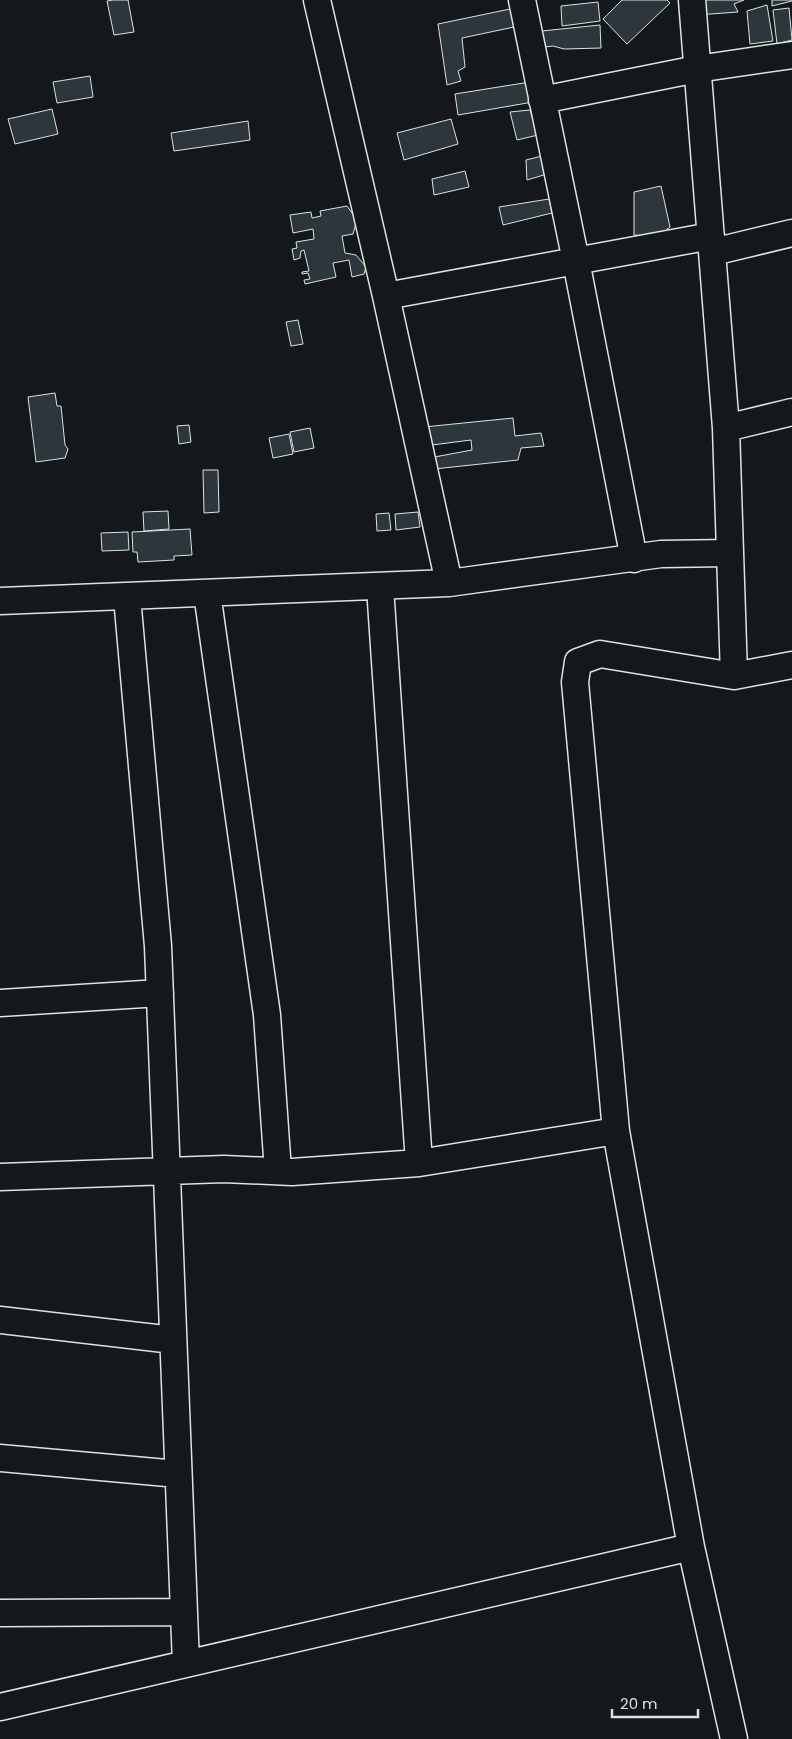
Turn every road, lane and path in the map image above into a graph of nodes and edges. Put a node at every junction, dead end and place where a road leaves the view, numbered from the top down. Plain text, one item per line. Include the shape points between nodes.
1 (317, 0) edge
2 (522, 0) edge
3 (692, 0) edge
4 (792, 55) edge
5 (698, 69) junction
6 (542, 100) junction
7 (792, 233) edge
8 (712, 244) junction
9 (576, 261) junction
10 (386, 296) junction
11 (792, 412) edge
12 (726, 428) junction
13 (730, 553) junction
14 (634, 559) junction
15 (449, 583) junction
16 (380, 587) junction
17 (207, 593) junction
18 (127, 597) junction
19 (0, 601) edge
20 (792, 665) edge
21 (734, 676) junction
22 (160, 993) junction
23 (0, 1003) edge
24 (616, 1131) junction
25 (419, 1163) junction
26 (166, 1170) junction
27 (278, 1171) junction
28 (0, 1177) edge
29 (0, 1320) edge
30 (173, 1340) junction
31 (0, 1458) edge
32 (178, 1474) junction
33 (691, 1547) junction
34 (184, 1612) junction
35 (0, 1613) edge
36 (186, 1664) junction
37 (0, 1707) edge
38 (734, 1739) edge

1 - 10 street
2 - 6 street
3 - 5 street
4 - 5 street
5 - 6 street
5 - 8 street
6 - 9 street
7 - 8 street
8 - 9 street
8 - 12 street
9 - 10 street
9 - 14 street
10 - 15 street
11 - 12 street
12 - 13 street
13 - 14 street via 661,554
13 - 21 street
14 - 15 street
15 - 16 street
16 - 17 street
16 - 25 street
17 - 18 street
17 - 27 street via 266,1015
18 - 19 street
18 - 22 street
20 - 21 street
21 - 24 street via 600,654 578,662 575,682
22 - 23 street
22 - 26 street
24 - 25 street
24 - 33 street
25 - 27 street
26 - 27 street
26 - 28 street
26 - 30 street
29 - 30 street
30 - 32 street
31 - 32 street
32 - 34 street
33 - 36 street
33 - 38 street
34 - 35 street
34 - 36 street
36 - 37 street

